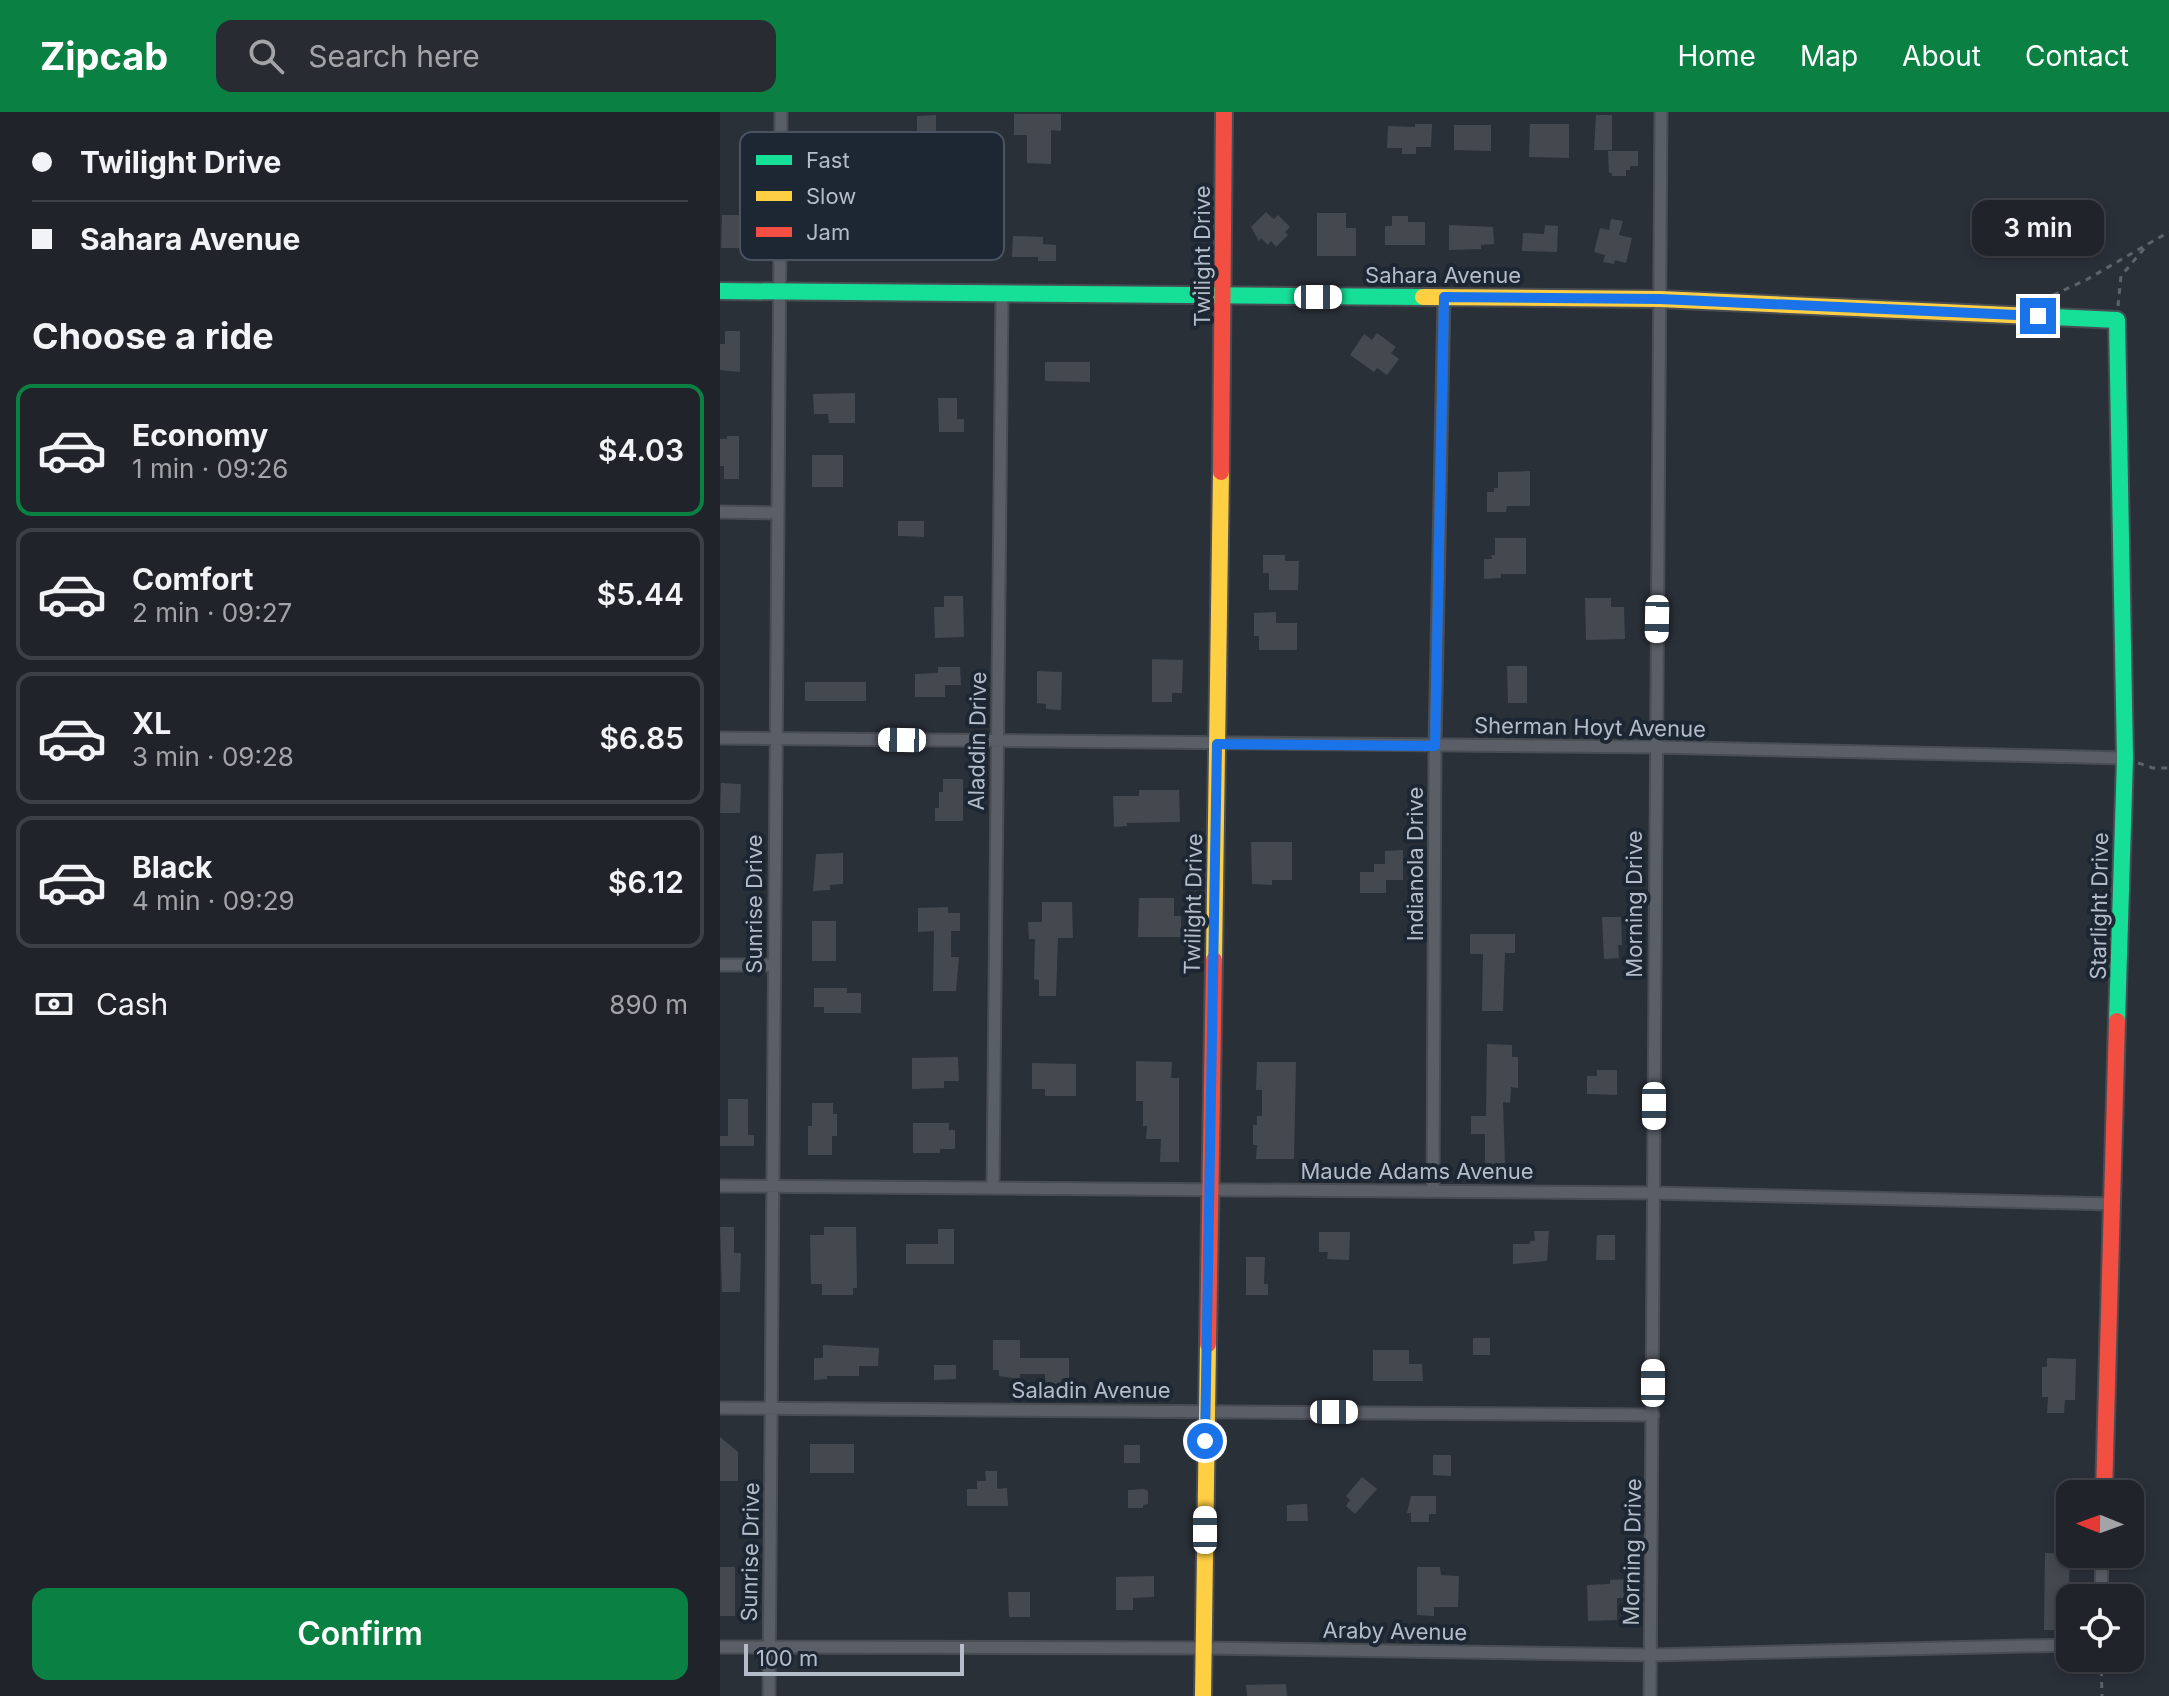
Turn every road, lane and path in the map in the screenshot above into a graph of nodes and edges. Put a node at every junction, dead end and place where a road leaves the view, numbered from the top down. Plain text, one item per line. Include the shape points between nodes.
1 (1224, 112) edge
2 (1661, 112) edge
3 (2169, 232) edge
4 (2148, 244) junction
5 (781, 260) edge
6 (720, 291) edge
7 (781, 291) junction
8 (1002, 295) junction
9 (1224, 296) junction
10 (1444, 297) junction
11 (1660, 299) junction
12 (2041, 300) dead end
13 (2117, 320) junction
14 (720, 512) edge
15 (777, 513) junction
16 (720, 738) edge
17 (775, 738) junction
18 (997, 741) junction
19 (1217, 744) junction
20 (1435, 746) junction
21 (1655, 747) junction
22 (2125, 758) junction
23 (2169, 768) edge
24 (720, 965) edge
25 (773, 965) junction
26 (720, 1186) edge
27 (774, 1187) junction
28 (993, 1187) junction
29 (1211, 1190) junction
30 (1433, 1191) junction
31 (1654, 1193) junction
32 (2113, 1204) junction
33 (720, 1408) edge
34 (772, 1408) junction
35 (1206, 1411) junction
36 (1653, 1415) junction
37 (2104, 1480) edge
38 (2056, 1645) edge
39 (720, 1647) edge
40 (769, 1648) junction
41 (1204, 1648) junction
42 (1651, 1655) junction
43 (2101, 1672) edge
44 (769, 1696) edge
45 (1203, 1696) edge
46 (1650, 1696) edge
47 (2102, 1696) edge

1 - 9 street, Twilight Drive
2 - 11 street, Morning Drive
3 - 4 path
4 - 12 path
4 - 13 path via 2121,276
5 - 7 street, Sunrise Drive
6 - 7 street, Sahara Avenue
7 - 8 street, Sahara Avenue
7 - 15 street, Sunrise Drive
8 - 9 street, Sahara Avenue
8 - 18 street, Aladdin Drive
9 - 10 street, Sahara Avenue
9 - 19 street, Twilight Drive
10 - 11 street, Sahara Avenue
10 - 20 street, Indianola Drive
11 - 13 street, Sahara Avenue
11 - 21 street, Morning Drive
13 - 22 street, Starlight Drive
14 - 15 street
15 - 17 street, Sunrise Drive
16 - 17 street, Sherman Hoyt Avenue
17 - 18 street, Sherman Hoyt Avenue
17 - 25 street, Sunrise Drive
18 - 19 street, Sherman Hoyt Avenue
18 - 28 street, Aladdin Drive
19 - 20 street, Sherman Hoyt Avenue
19 - 29 street, Twilight Drive
20 - 21 street, Sherman Hoyt Avenue
20 - 30 street, Indianola Drive
21 - 22 street, Sherman Hoyt Avenue
21 - 31 street, Morning Drive
22 - 23 path
22 - 32 street, Starlight Drive
24 - 25 street
25 - 27 street, Sunrise Drive
26 - 27 street, Maude Adams Avenue
27 - 28 street, Maude Adams Avenue
27 - 34 street, Sunrise Drive
28 - 29 street, Maude Adams Avenue
29 - 30 street, Maude Adams Avenue
29 - 35 street, Twilight Drive
30 - 31 street, Maude Adams Avenue
31 - 32 street, Maude Adams Avenue
31 - 36 street, Morning Drive
32 - 37 street, Starlight Drive
33 - 34 street, Saladin Avenue
34 - 35 street, Saladin Avenue
34 - 40 street, Sunrise Drive
35 - 36 street, Saladin Avenue
35 - 41 street, Twilight Drive
36 - 42 street, Morning Drive
38 - 42 street, Araby Avenue
39 - 40 street, Araby Avenue
40 - 41 street, Araby Avenue
40 - 44 street, Sunrise Drive
41 - 42 street, Araby Avenue
41 - 45 street, Twilight Drive
42 - 46 street, Morning Drive
43 - 47 path

